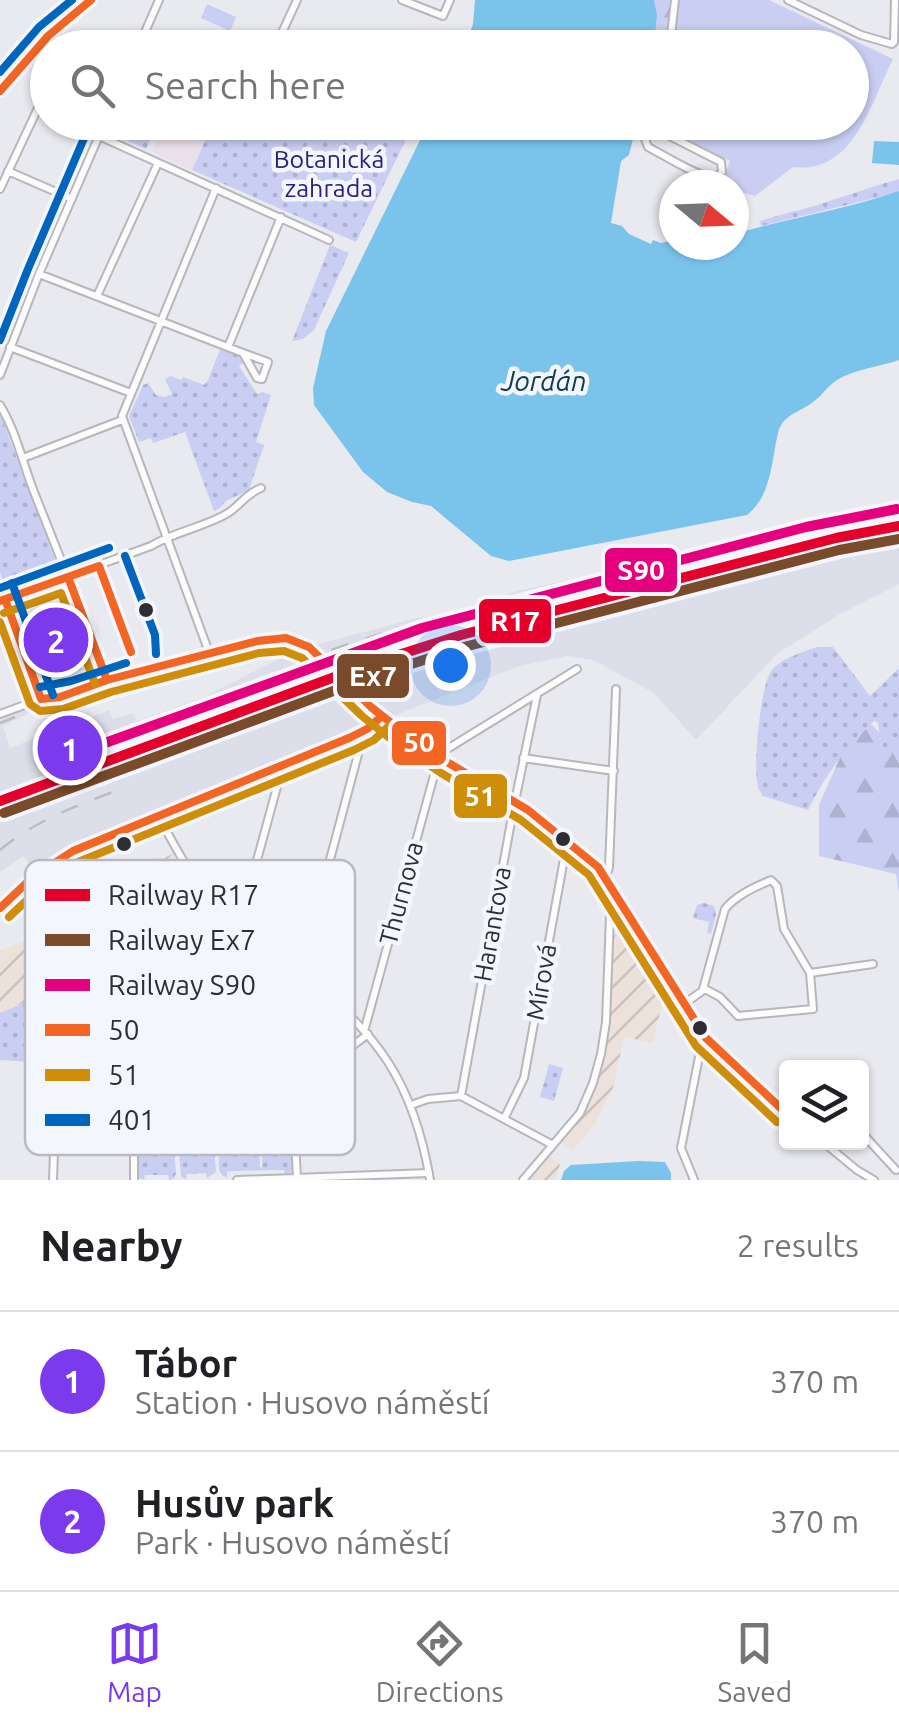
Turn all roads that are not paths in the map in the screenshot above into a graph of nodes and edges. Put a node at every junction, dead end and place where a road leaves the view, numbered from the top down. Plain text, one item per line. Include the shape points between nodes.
1 (91, 0) edge
2 (160, 0) edge
3 (297, 0) edge
4 (402, 0) edge
5 (675, 0) edge
6 (895, 0) edge
7 (447, 1) edge
8 (791, 1) edge
9 (55, 30) edge
10 (146, 30) edge
11 (283, 30) edge
12 (672, 30) edge
13 (851, 30) edge
14 (869, 37) edge
15 (30, 57) edge
16 (0, 91) edge
17 (30, 128) edge
18 (97, 140) edge
19 (108, 140) edge
20 (645, 140) edge
21 (680, 140) edge
22 (158, 162) junction
23 (8, 171) junction
24 (0, 188) edge
25 (216, 188) junction
26 (72, 199) junction
27 (281, 217) junction
28 (328, 240) dead end
29 (39, 274) junction
30 (97, 296) junction
31 (161, 320) junction
32 (228, 346) junction
33 (10, 348) junction
34 (242, 353) junction
35 (0, 375) edge
36 (131, 393) junction
37 (0, 406) edge
38 (122, 420) junction
39 (22, 458) junction
40 (261, 488) dead end
41 (165, 538) junction
42 (68, 577) junction
43 (0, 586) edge
44 (3, 600) edge
45 (210, 655) junction
46 (577, 669) dead end
47 (107, 680) junction
48 (616, 689) dead end
49 (537, 694) junction
50 (40, 699) junction
51 (0, 714) edge
52 (382, 716) junction
53 (386, 736) dead end
54 (360, 747) junction
55 (439, 757) junction
56 (523, 758) junction
57 (614, 771) junction
58 (279, 772) junction
59 (515, 802) junction
60 (158, 816) junction
61 (571, 843) junction
62 (56, 860) edge
63 (186, 860) edge
64 (256, 860) edge
65 (330, 860) edge
66 (606, 876) junction
67 (25, 883) edge
68 (623, 904) junction
69 (0, 908) edge
70 (873, 964) dead end
71 (810, 974) junction
72 (703, 989) junction
73 (684, 1004) junction
74 (355, 1021) edge
75 (366, 1032) junction
76 (706, 1038) junction
77 (355, 1042) edge
78 (461, 1096) junction
79 (411, 1105) junction
80 (779, 1106) edge
81 (504, 1119) junction
82 (869, 1141) edge
83 (551, 1144) junction
84 (833, 1150) edge
85 (53, 1155) edge
86 (896, 1170) dead end
87 (430, 1177) edge
88 (297, 1178) edge
89 (52, 1180) edge
90 (237, 1180) edge
91 (523, 1180) edge
92 (694, 1180) edge
93 (874, 1180) edge

1 - 9 main road
2 - 10 street
3 - 11 street
4 - 7 street via 443,16
5 - 12 street
6 - 14 street via 894,42
8 - 13 street
15 - 16 main road
17 - 23 street
18 - 26 street
19 - 22 street
20 - 21 street via 697,172 719,176 721,162
22 - 25 street
22 - 30 street
23 - 24 street
23 - 26 street
25 - 27 street
25 - 31 street
26 - 29 street
27 - 28 street
27 - 32 street
29 - 30 street
29 - 33 street
30 - 31 street
31 - 32 street
31 - 36 street
32 - 34 street
33 - 35 street
33 - 36 street
34 - 34 street via 257,378 262,379 268,362
36 - 38 street
37 - 39 street
38 - 39 street
38 - 41 street
39 - 42 street
40 - 41 street via 232,512
41 - 42 street
41 - 45 street
42 - 44 street
42 - 47 street
43 - 44 street
44 - 50 street
45 - 47 street
45 - 52 street, bridge via 258,640 295,640
46 - 49 street
47 - 50 street
48 - 57 street
49 - 55 street
49 - 56 street, Harantova
50 - 51 street
52 - 55 street
52 - 58 street
53 - 54 street
54 - 58 street
54 - 65 street
55 - 59 street
55 - 75 street, Thurnova
56 - 57 street
56 - 59 street, Harantova
57 - 66 street
58 - 60 street
58 - 64 street
59 - 61 street
59 - 78 street, Harantova
60 - 62 street
60 - 63 street
61 - 66 street
61 - 81 street, Mírová via 524,1078
66 - 68 street
67 - 69 street
68 - 73 street
68 - 83 street via 610,916 606,1022 593,1083 580,1113
70 - 71 street
71 - 72 street via 813,1008 738,1016
71 - 72 street via 784,929 777,886 770,880 725,908
72 - 73 street
73 - 76 street
74 - 75 street
75 - 77 street
75 - 79 street via 392,1064
76 - 80 street
76 - 92 street via 681,1148
78 - 79 street
78 - 81 street
79 - 87 street
81 - 83 street
82 - 86 street
83 - 91 street
84 - 93 street
85 - 89 street
87 - 88 street
88 - 90 street

